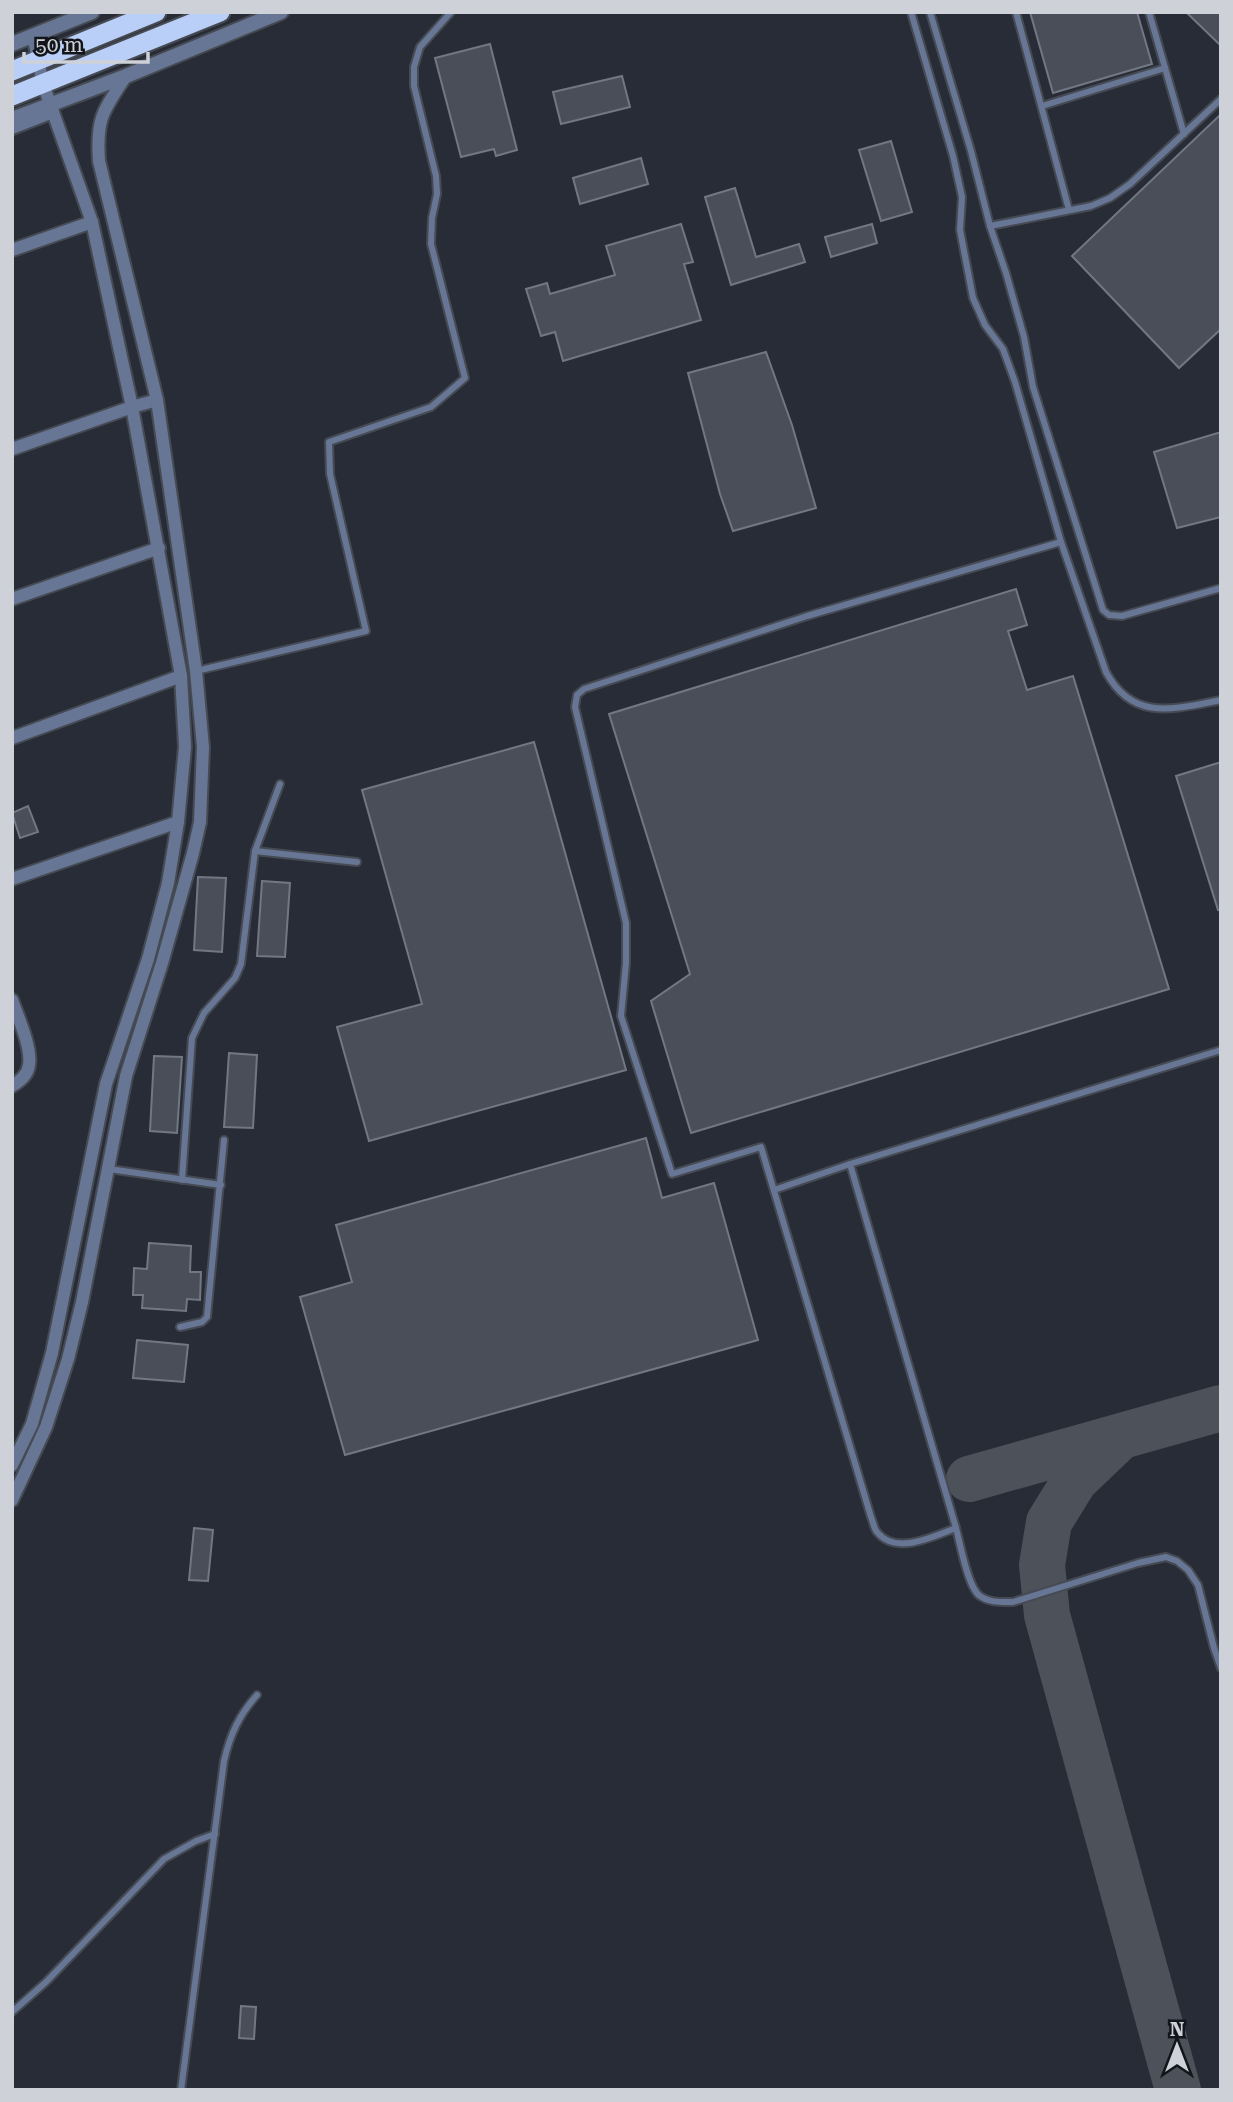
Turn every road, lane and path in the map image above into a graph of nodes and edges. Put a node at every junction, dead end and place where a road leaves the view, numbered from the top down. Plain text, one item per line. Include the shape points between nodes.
1 (92, 12) edge
2 (156, 12) edge
3 (220, 12) edge
4 (281, 12) edge
5 (451, 12) edge
6 (911, 12) edge
7 (930, 12) edge
8 (1016, 12) edge
9 (1149, 12) edge
10 (33, 35) junction
11 (12, 44) edge
12 (37, 61) junction
13 (1165, 68) junction
14 (12, 71) edge
15 (126, 76) junction
16 (43, 84) junction
17 (12, 96) edge
18 (1221, 99) edge
19 (1042, 106) junction
20 (52, 108) junction
21 (12, 119) edge
22 (12, 128) edge
23 (1184, 134) junction
24 (1069, 210) junction
25 (92, 222) junction
26 (990, 226) junction
27 (12, 250) edge
28 (157, 400) junction
29 (132, 407) junction
30 (12, 449) edge
31 (1062, 542) junction
32 (159, 548) junction
33 (1221, 588) edge
34 (12, 599) edge
35 (197, 671) junction
36 (181, 676) junction
37 (1221, 700) edge
38 (12, 738) edge
39 (280, 783) dead end
40 (178, 822) junction
41 (255, 851) junction
42 (357, 863) dead end
43 (12, 879) edge
44 (12, 1000) edge
45 (1221, 1050) edge
46 (12, 1087) edge
47 (224, 1140) dead end
48 (850, 1164) junction
49 (108, 1169) junction
50 (182, 1180) junction
51 (221, 1185) junction
52 (774, 1190) junction
53 (180, 1327) dead end
54 (12, 1465) edge
55 (12, 1500) edge
56 (956, 1528) junction
57 (1221, 1668) edge
58 (257, 1695) dead end
59 (215, 1834) junction
60 (12, 2012) edge
61 (181, 2090) edge

1 - 10 street
2 - 12 highway
3 - 16 highway
4 - 15 street
5 - 35 lane via 420,47 414,86 436,176 431,244 465,378 431,407 329,442 330,474 366,631
6 - 31 lane via 962,197 960,230 973,298 1003,349
7 - 26 lane
8 - 19 lane
9 - 13 lane
10 - 11 street
10 - 12 street
12 - 14 highway
12 - 16 street
13 - 19 lane
13 - 23 lane
15 - 20 street
15 - 28 street via 104,110 97,134 99,161
16 - 17 highway
16 - 20 street
18 - 23 lane
19 - 24 lane
20 - 21 street
20 - 22 street
20 - 25 street
23 - 24 lane via 1110,198
24 - 26 lane
25 - 27 street
25 - 29 street
26 - 33 lane via 1103,610 1122,616
28 - 29 street
28 - 35 street
29 - 30 street
29 - 32 street
31 - 37 lane via 1106,672 1124,696 1138,706 1155,709
31 - 52 lane via 807,617 577,695 575,707 626,923 621,1016 673,1174 761,1147
32 - 34 street
32 - 36 street
35 - 49 street via 203,747 200,822 126,1076
36 - 38 street
36 - 40 street via 185,747
39 - 41 lane
40 - 43 street
40 - 54 street via 148,959 106,1084 52,1353 32,1424
41 - 42 lane
41 - 50 lane via 241,964 236,978 204,1013 192,1038
44 - 46 street via 29,1052 26,1074
45 - 48 lane
47 - 51 lane
48 - 52 lane
48 - 56 lane
49 - 50 lane
49 - 55 street via 68,1359 46,1427
50 - 51 lane
51 - 53 lane via 207,1317
52 - 56 lane via 878,1533 893,1543 916,1542
56 - 57 lane via 972,1584 979,1596 997,1602 1013,1602 1138,1563 1166,1558 1177,1561 1198,1585
58 - 59 lane via 230,1736
59 - 60 lane via 164,1859
59 - 61 lane

